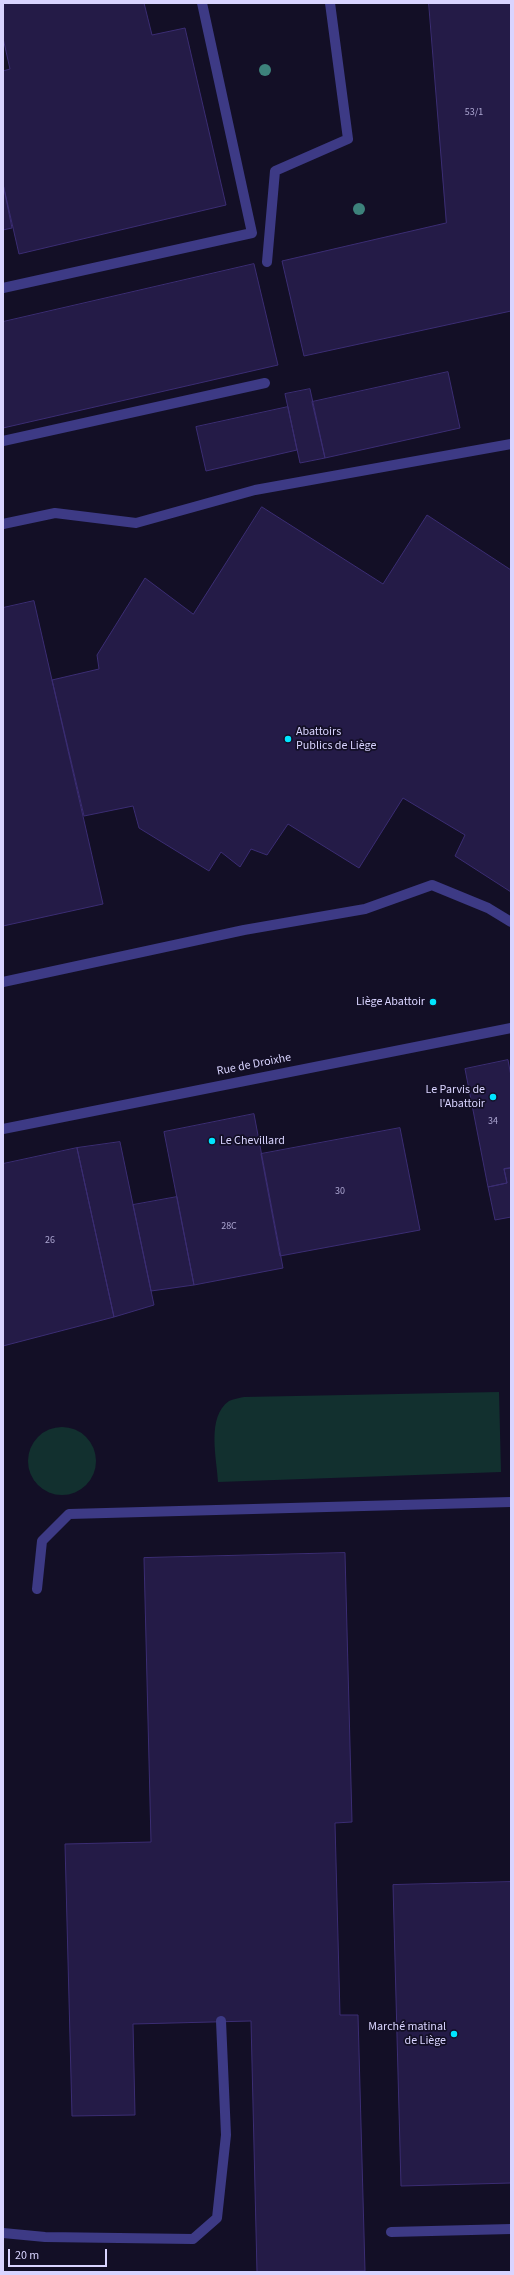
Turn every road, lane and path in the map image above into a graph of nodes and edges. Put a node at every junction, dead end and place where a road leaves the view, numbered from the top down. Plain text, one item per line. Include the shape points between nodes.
1 (202, 3) edge
2 (330, 3) edge
3 (267, 262) dead end
4 (3, 288) edge
5 (265, 383) dead end
6 (3, 441) edge
7 (511, 444) edge
8 (3, 524) edge
9 (511, 922) edge
10 (3, 982) edge
11 (511, 1028) edge
12 (3, 1129) edge
13 (511, 1502) edge
14 (37, 1589) dead end
15 (221, 2021) dead end
16 (511, 2229) edge
17 (391, 2232) dead end
18 (3, 2233) edge

1 - 4 street via 252,233
2 - 3 street via 348,139 275,171
5 - 6 street
7 - 8 street via 255,490 136,523 55,513
9 - 10 street via 488,908 432,885 365,909 244,930
11 - 12 street, Rue de Droixhe
13 - 14 street via 69,1514 42,1541
15 - 18 street via 226,2135 217,2218 193,2240 45,2237
16 - 17 street

